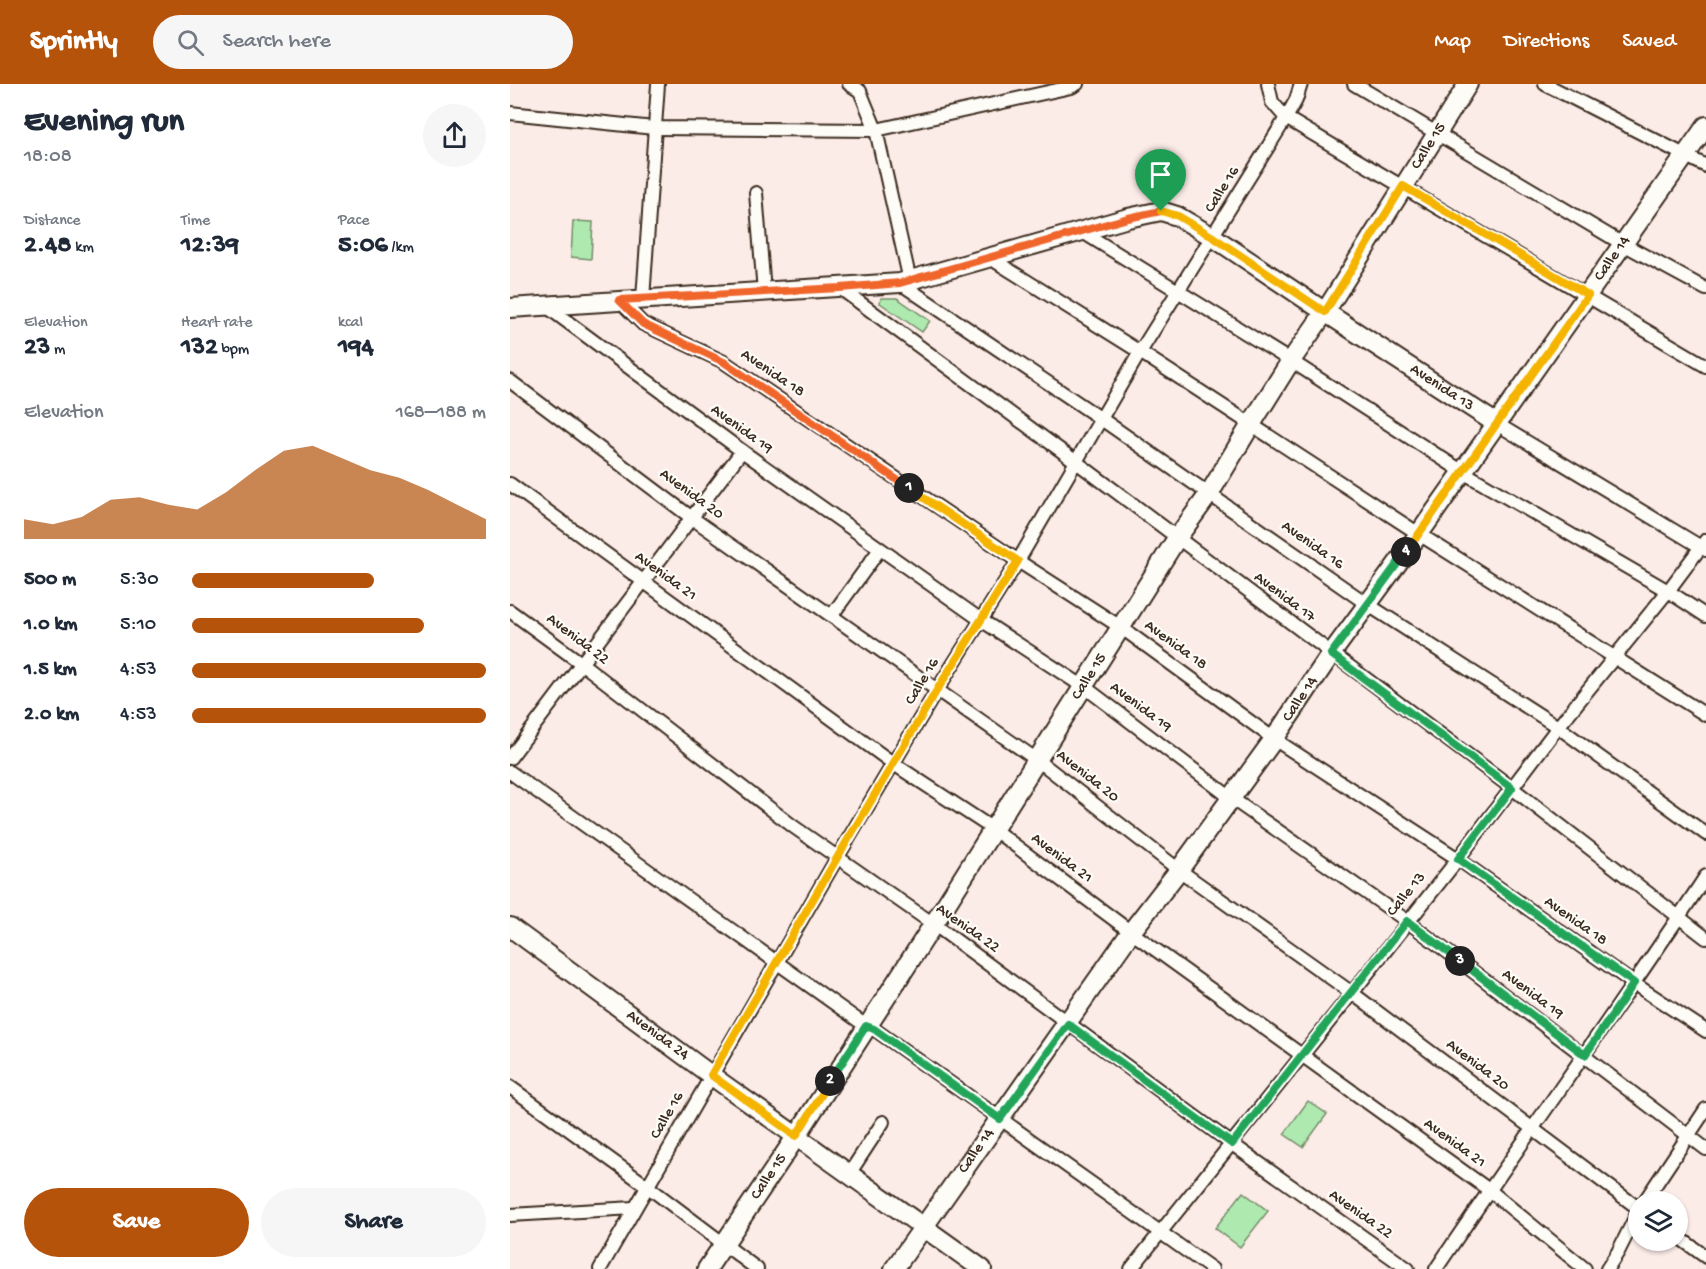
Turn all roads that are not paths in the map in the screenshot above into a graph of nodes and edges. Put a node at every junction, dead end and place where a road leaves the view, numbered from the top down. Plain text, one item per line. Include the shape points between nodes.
1 (658, 84) edge
2 (849, 84) edge
3 (1077, 84) edge
4 (1268, 84) edge
5 (1301, 84) edge
6 (1354, 84) edge
7 (1468, 84) edge
8 (1545, 84) edge
9 (862, 88) edge
10 (510, 113) edge
11 (1286, 118) junction
12 (1706, 126) edge
13 (654, 128) junction
14 (876, 130) junction
15 (1437, 134) junction
16 (1685, 156) junction
17 (1706, 166) edge
18 (1403, 186) junction
19 (756, 193) dead end
20 (1082, 231) junction
21 (1213, 237) junction
22 (1623, 244) junction
23 (990, 258) junction
24 (905, 282) junction
25 (840, 288) junction
26 (1706, 289) edge
27 (764, 292) junction
28 (1178, 292) junction
29 (1588, 295) junction
30 (643, 299) junction
31 (619, 300) junction
32 (545, 305) junction
33 (510, 308) edge
34 (1325, 312) junction
35 (1140, 352) junction
36 (1290, 362) junction
37 (1706, 366) edge
38 (510, 381) edge
39 (1100, 418) junction
40 (1497, 424) junction
41 (1250, 426) junction
42 (742, 452) junction
43 (1075, 461) junction
44 (1463, 472) junction
45 (510, 484) edge
46 (1209, 494) junction
47 (692, 518) junction
48 (1419, 534) junction
49 (1177, 538) junction
50 (1704, 546) edge
51 (880, 549) junction
52 (1018, 561) junction
53 (644, 582) junction
54 (1668, 591) junction
55 (1367, 604) junction
56 (510, 611) edge
57 (832, 615) junction
58 (1706, 616) edge
59 (981, 620) junction
60 (1122, 628) junction
61 (1331, 654) junction
62 (1613, 657) junction
63 (581, 663) junction
64 (1084, 688) junction
65 (937, 690) junction
66 (1706, 715) edge
67 (1558, 727) junction
68 (1274, 739) junction
69 (510, 758) edge
70 (1037, 761) junction
71 (894, 764) junction
72 (510, 772) edge
73 (1512, 788) junction
74 (1232, 798) junction
75 (993, 829) junction
76 (1706, 834) edge
77 (837, 858) junction
78 (1458, 859) junction
79 (1179, 870) junction
80 (1706, 876) edge
81 (1679, 918) junction
82 (1407, 921) junction
83 (933, 925) junction
84 (510, 927) edge
85 (1131, 932) junction
86 (1706, 938) edge
87 (777, 961) junction
88 (1634, 983) junction
89 (1352, 993) junction
90 (1068, 1024) junction
91 (866, 1026) junction
92 (1706, 1030) edge
93 (1302, 1055) junction
94 (1585, 1055) junction
95 (711, 1075) junction
96 (510, 1087) edge
97 (1706, 1109) edge
98 (1000, 1119) junction
99 (884, 1122) dead end
100 (1534, 1130) junction
101 (796, 1136) junction
102 (1687, 1136) junction
103 (1232, 1144) junction
104 (1706, 1149) edge
105 (849, 1174) junction
106 (647, 1186) junction
107 (1489, 1190) junction
108 (1651, 1191) edge
109 (1628, 1202) edge
110 (634, 1208) junction
111 (510, 1215) edge
112 (924, 1227) junction
113 (1628, 1231) edge
114 (1161, 1232) junction
115 (724, 1244) junction
116 (1688, 1244) edge
117 (1706, 1257) edge
118 (600, 1269) edge
119 (707, 1269) edge
120 (757, 1269) edge
121 (894, 1269) edge
122 (982, 1269) edge
123 (1131, 1269) edge
124 (1212, 1269) edge
125 (1408, 1269) edge
126 (1436, 1269) edge
127 (1585, 1269) edge
128 (1607, 1269) edge

1 - 13 street
2 - 9 street
3 - 14 street
4 - 11 street via 1272,102
5 - 11 street, Calle 16
6 - 15 street
7 - 15 street, Calle 15
8 - 16 street
9 - 14 street
10 - 13 street
11 - 18 street
11 - 21 street, Calle 16
12 - 16 street, Calle 14
13 - 14 street
13 - 30 street
14 - 24 street
15 - 18 street, Calle 15
15 - 22 street
16 - 17 street
16 - 22 street, Calle 14
18 - 29 street
18 - 34 street, Calle 15
19 - 27 street
20 - 21 street, Avenida 13 via 1161,211 1178,216
20 - 23 street, Avenida 13
20 - 28 street
21 - 28 street, Calle 16
21 - 34 street, Avenida 13
22 - 26 street
22 - 29 street, Calle 14
23 - 24 street, Avenida 13
23 - 35 street
24 - 25 street, Avenida 13
24 - 39 street, Avenida 16
25 - 27 street, Avenida 13
25 - 43 street, Avenida 17
27 - 30 street, Avenida 13
28 - 35 street, Calle 16
28 - 36 street
29 - 37 street
29 - 40 street, Calle 14
30 - 31 street, Avenida 13
31 - 32 street, Avenida 13
31 - 52 street, Avenida 18 via 643,324 724,362
32 - 33 street, Avenida 13
32 - 42 street, Avenida 19
34 - 36 street, Calle 15
34 - 40 street, Avenida 13
35 - 39 street, Calle 16
35 - 41 street
36 - 41 street, Calle 15
36 - 44 street
38 - 47 street, Avenida 20
39 - 43 street, Calle 16
39 - 46 street, Avenida 16
40 - 44 street, Calle 14
40 - 50 street, Avenida 13
41 - 46 street, Calle 15
41 - 48 street
42 - 47 street
42 - 51 street, Avenida 19
43 - 49 street, Avenida 17
43 - 52 street, Calle 16
44 - 48 street, Calle 14
44 - 54 street
45 - 53 street, Avenida 21
46 - 49 street, Calle 15
46 - 55 street, Avenida 16
47 - 53 street
47 - 57 street, Avenida 20
48 - 55 street, Calle 14
48 - 62 street
49 - 60 street, Calle 15
49 - 61 street, Avenida 17
50 - 54 street, Calle 13
51 - 57 street
51 - 59 street, Avenida 19
52 - 59 street, Calle 16
52 - 60 street, Avenida 18
53 - 63 street
53 - 71 street, Avenida 21
54 - 58 street
54 - 62 street, Calle 13
55 - 61 street, Calle 14
55 - 67 street, Avenida 16
56 - 63 street, Avenida 22
57 - 65 street, Avenida 20
59 - 64 street, Avenida 19
59 - 65 street, Calle 16
60 - 64 street, Calle 15
60 - 68 street, Avenida 18
61 - 68 street, Calle 14
61 - 73 street, Avenida 17
62 - 66 street
62 - 67 street, Calle 13
63 - 69 street
63 - 77 street, Avenida 22
64 - 70 street, Calle 15
64 - 74 street, Avenida 19
65 - 70 street, Avenida 20
65 - 71 street, Calle 16
67 - 73 street, Calle 13
67 - 76 street, Avenida 16
68 - 74 street, Calle 14
68 - 78 street, Avenida 18
70 - 75 street, Calle 15
70 - 79 street, Avenida 20
71 - 75 street, Avenida 21
71 - 77 street, Calle 16
72 - 87 street
73 - 78 street, Calle 13
73 - 81 street, Avenida 17
74 - 79 street, Calle 14
74 - 82 street, Avenida 19
75 - 83 street, Calle 15
75 - 85 street, Avenida 21
77 - 83 street, Avenida 22
77 - 87 street, Calle 16
78 - 82 street, Calle 13
78 - 88 street, Avenida 18
79 - 85 street, Calle 14
79 - 89 street, Avenida 20
80 - 81 street
81 - 86 street, Avenida 17
81 - 88 street
82 - 89 street, Calle 13
82 - 94 street, Avenida 19
83 - 90 street, Avenida 22
83 - 91 street, Calle 15
84 - 95 street, Avenida 24
85 - 90 street, Calle 14
85 - 93 street, Avenida 21
87 - 91 street
87 - 95 street, Calle 16
88 - 92 street, Avenida 18
88 - 94 street
89 - 93 street, Calle 13
89 - 100 street, Avenida 20
90 - 98 street, Calle 14
90 - 103 street, Avenida 22
91 - 98 street
91 - 101 street, Calle 15
93 - 103 street, Calle 13
93 - 107 street, Avenida 21
94 - 100 street
94 - 102 street, Avenida 19
95 - 101 street, Avenida 24
95 - 106 street, Calle 16
96 - 106 street
97 - 102 street
98 - 112 street, Calle 14
98 - 114 street
99 - 105 street
100 - 107 street
100 - 109 street, Avenida 20
101 - 105 street, Avenida 24
101 - 115 street, Calle 15
102 - 104 street, Avenida 19
102 - 108 street
103 - 114 street, Calle 13
103 - 125 street, Avenida 22
105 - 112 street, Avenida 24
106 - 110 street, Calle 16
106 - 115 street
107 - 126 street
107 - 127 street, Avenida 21
110 - 111 street
110 - 118 street, Calle 16
112 - 121 street, Calle 14
112 - 122 street, Avenida 24
113 - 128 street
114 - 123 street, Calle 13
114 - 124 street
115 - 119 street, Calle 15
115 - 120 street
116 - 117 street

